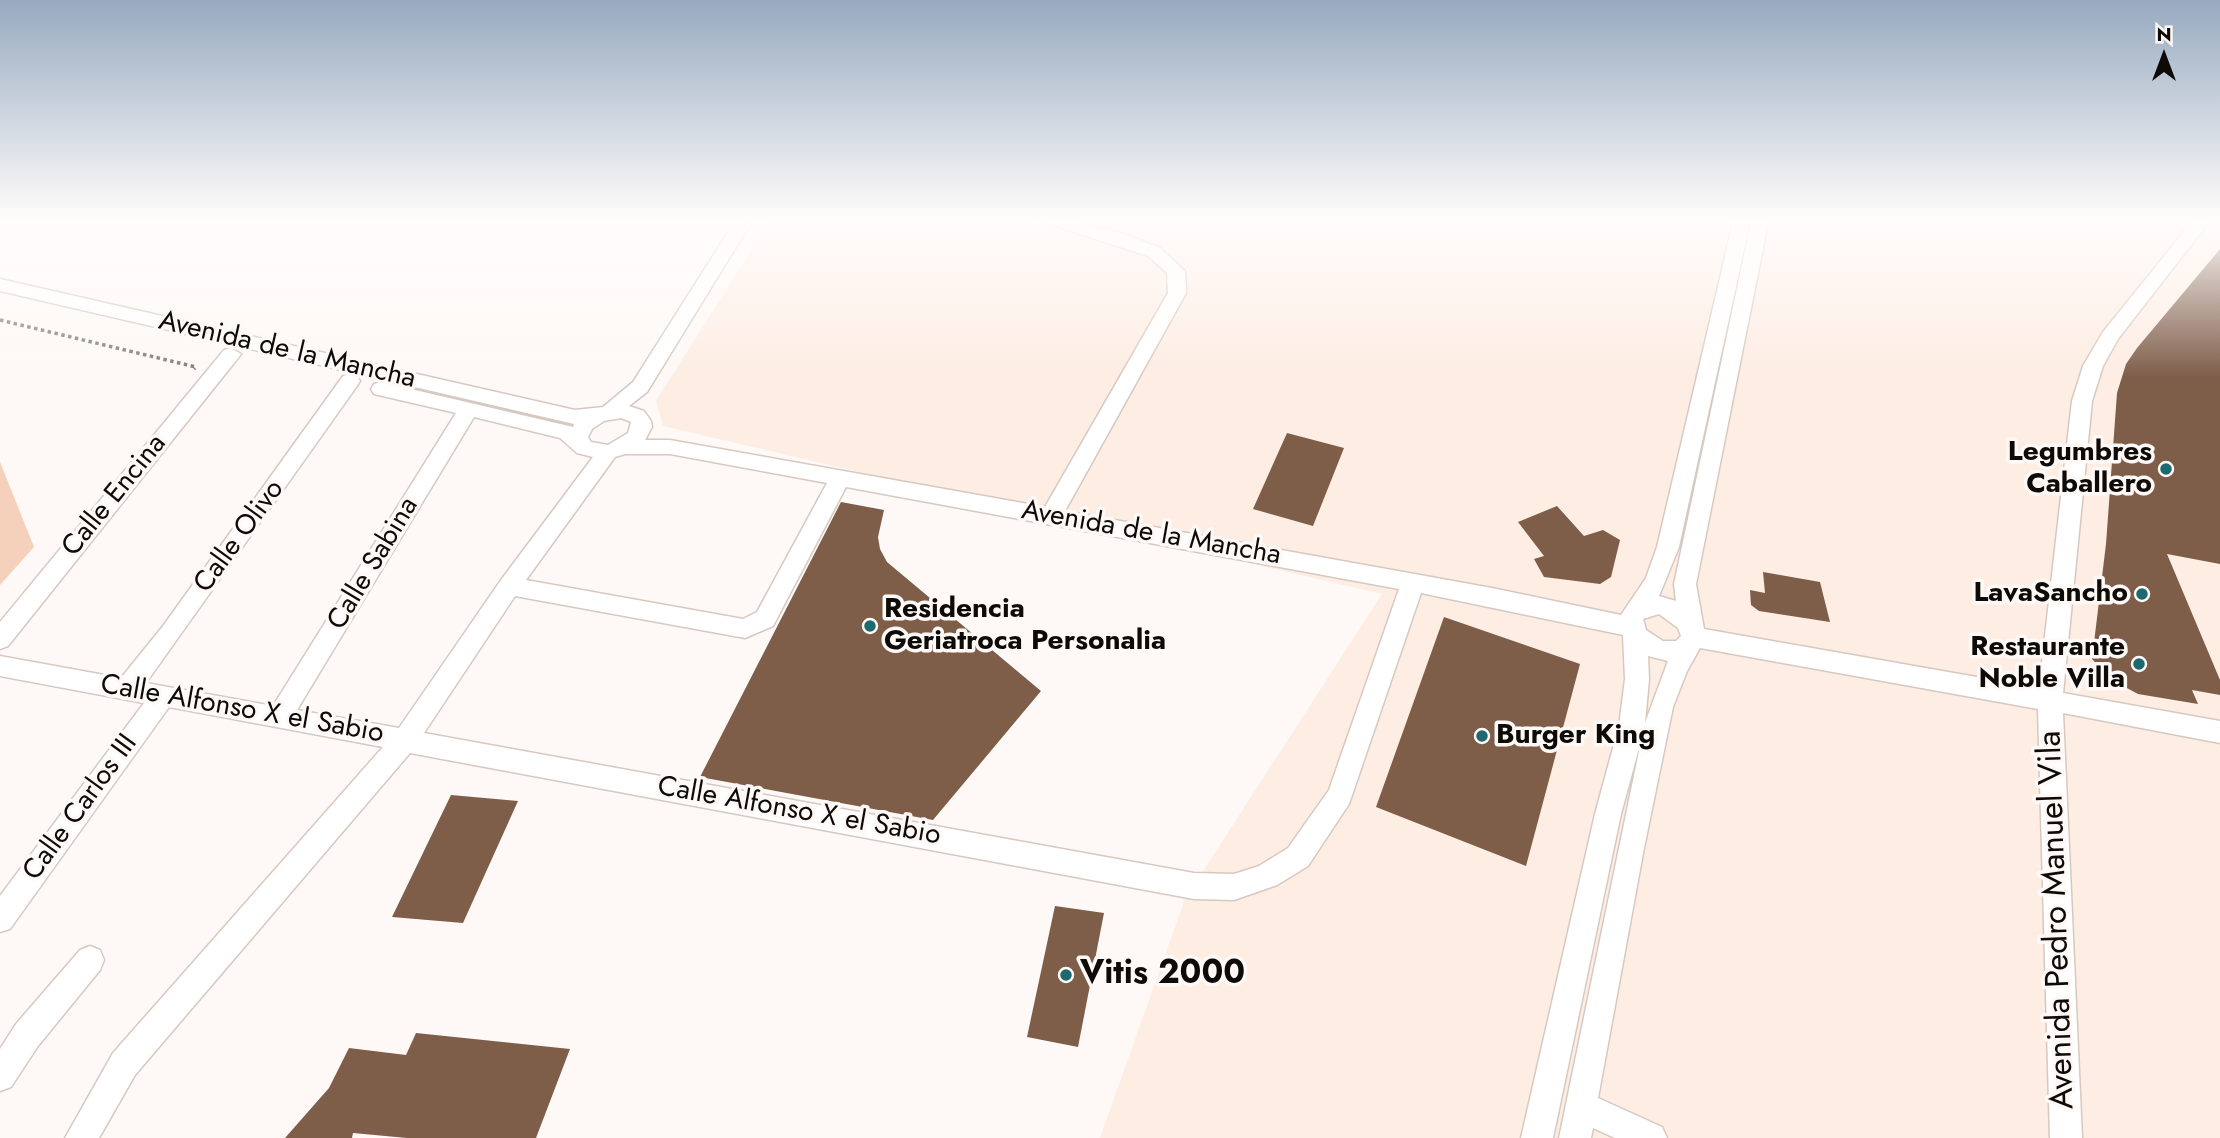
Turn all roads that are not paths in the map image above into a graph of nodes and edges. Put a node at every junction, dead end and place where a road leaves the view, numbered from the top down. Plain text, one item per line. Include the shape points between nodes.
1 (713, 271) edge
2 (1176, 271) edge
3 (1731, 271) edge
4 (1750, 271) edge
5 (2162, 271) edge
6 (0, 285) edge
7 (0, 300) edge
8 (231, 354) junction
9 (350, 381) junction
10 (640, 387) junction
11 (468, 410) junction
12 (604, 413) junction
13 (603, 437) junction
14 (840, 478) junction
15 (1051, 516) junction
16 (1413, 582) junction
17 (509, 586) junction
18 (1636, 623) junction
19 (1692, 638) junction
20 (0, 639) edge
21 (0, 666) edge
22 (126, 690) junction
23 (163, 697) junction
24 (2050, 702) junction
25 (279, 718) junction
26 (2220, 732) edge
27 (405, 740) junction
28 (0, 919) edge
29 (90, 960) dead end
30 (0, 1076) edge
31 (1581, 1107) junction
32 (81, 1138) edge
33 (1538, 1138) edge
34 (1575, 1138) edge
35 (1651, 1138) edge
36 (2066, 1138) edge

1 - 10 street
2 - 15 street via 1177,293
3 - 18 street via 1668,547
4 - 19 street via 1685,583
5 - 24 street, Avenida Pedro Manuel Vila via 2110,336 2093,366 2082,401
6 - 13 street, Avenida de la Mancha
7 - 8 street, Avenida de la Mancha
8 - 9 street, Avenida de la Mancha
8 - 20 street, Calle Encina
9 - 11 street, Avenida de la Mancha
9 - 22 street, Calle Olivo
10 - 12 street
10 - 13 street
11 - 13 street, Avenida de la Mancha
11 - 25 street, Calle Sabina
12 - 13 street
12 - 13 street via 584,425
13 - 14 street, Avenida de la Mancha
13 - 17 street via 587,477
14 - 15 street, Avenida de la Mancha
14 - 17 street via 765,619 745,629
15 - 16 street, Avenida de la Mancha
16 - 18 street, Avenida de la Mancha
16 - 27 street, Calle Alfonso X el Sabio via 1340,796 1298,857 1266,876 1234,887 1194,886
17 - 27 street
18 - 19 street via 1650,647 1661,651 1682,651
18 - 19 street via 1660,605 1689,623
18 - 33 street via 1632,726 1608,814
19 - 24 street
19 - 31 street via 1661,707
21 - 22 street, Calle Alfonso X el Sabio
22 - 23 street, Calle Alfonso X el Sabio
23 - 25 street, Calle Alfonso X el Sabio
23 - 28 street, Calle Carlos III
24 - 26 street
24 - 36 street, Avenida Pedro Manuel Vila
25 - 27 street, Calle Alfonso X el Sabio
27 - 32 street via 124,1064
29 - 30 street via 27,1035
31 - 34 street
31 - 35 street

